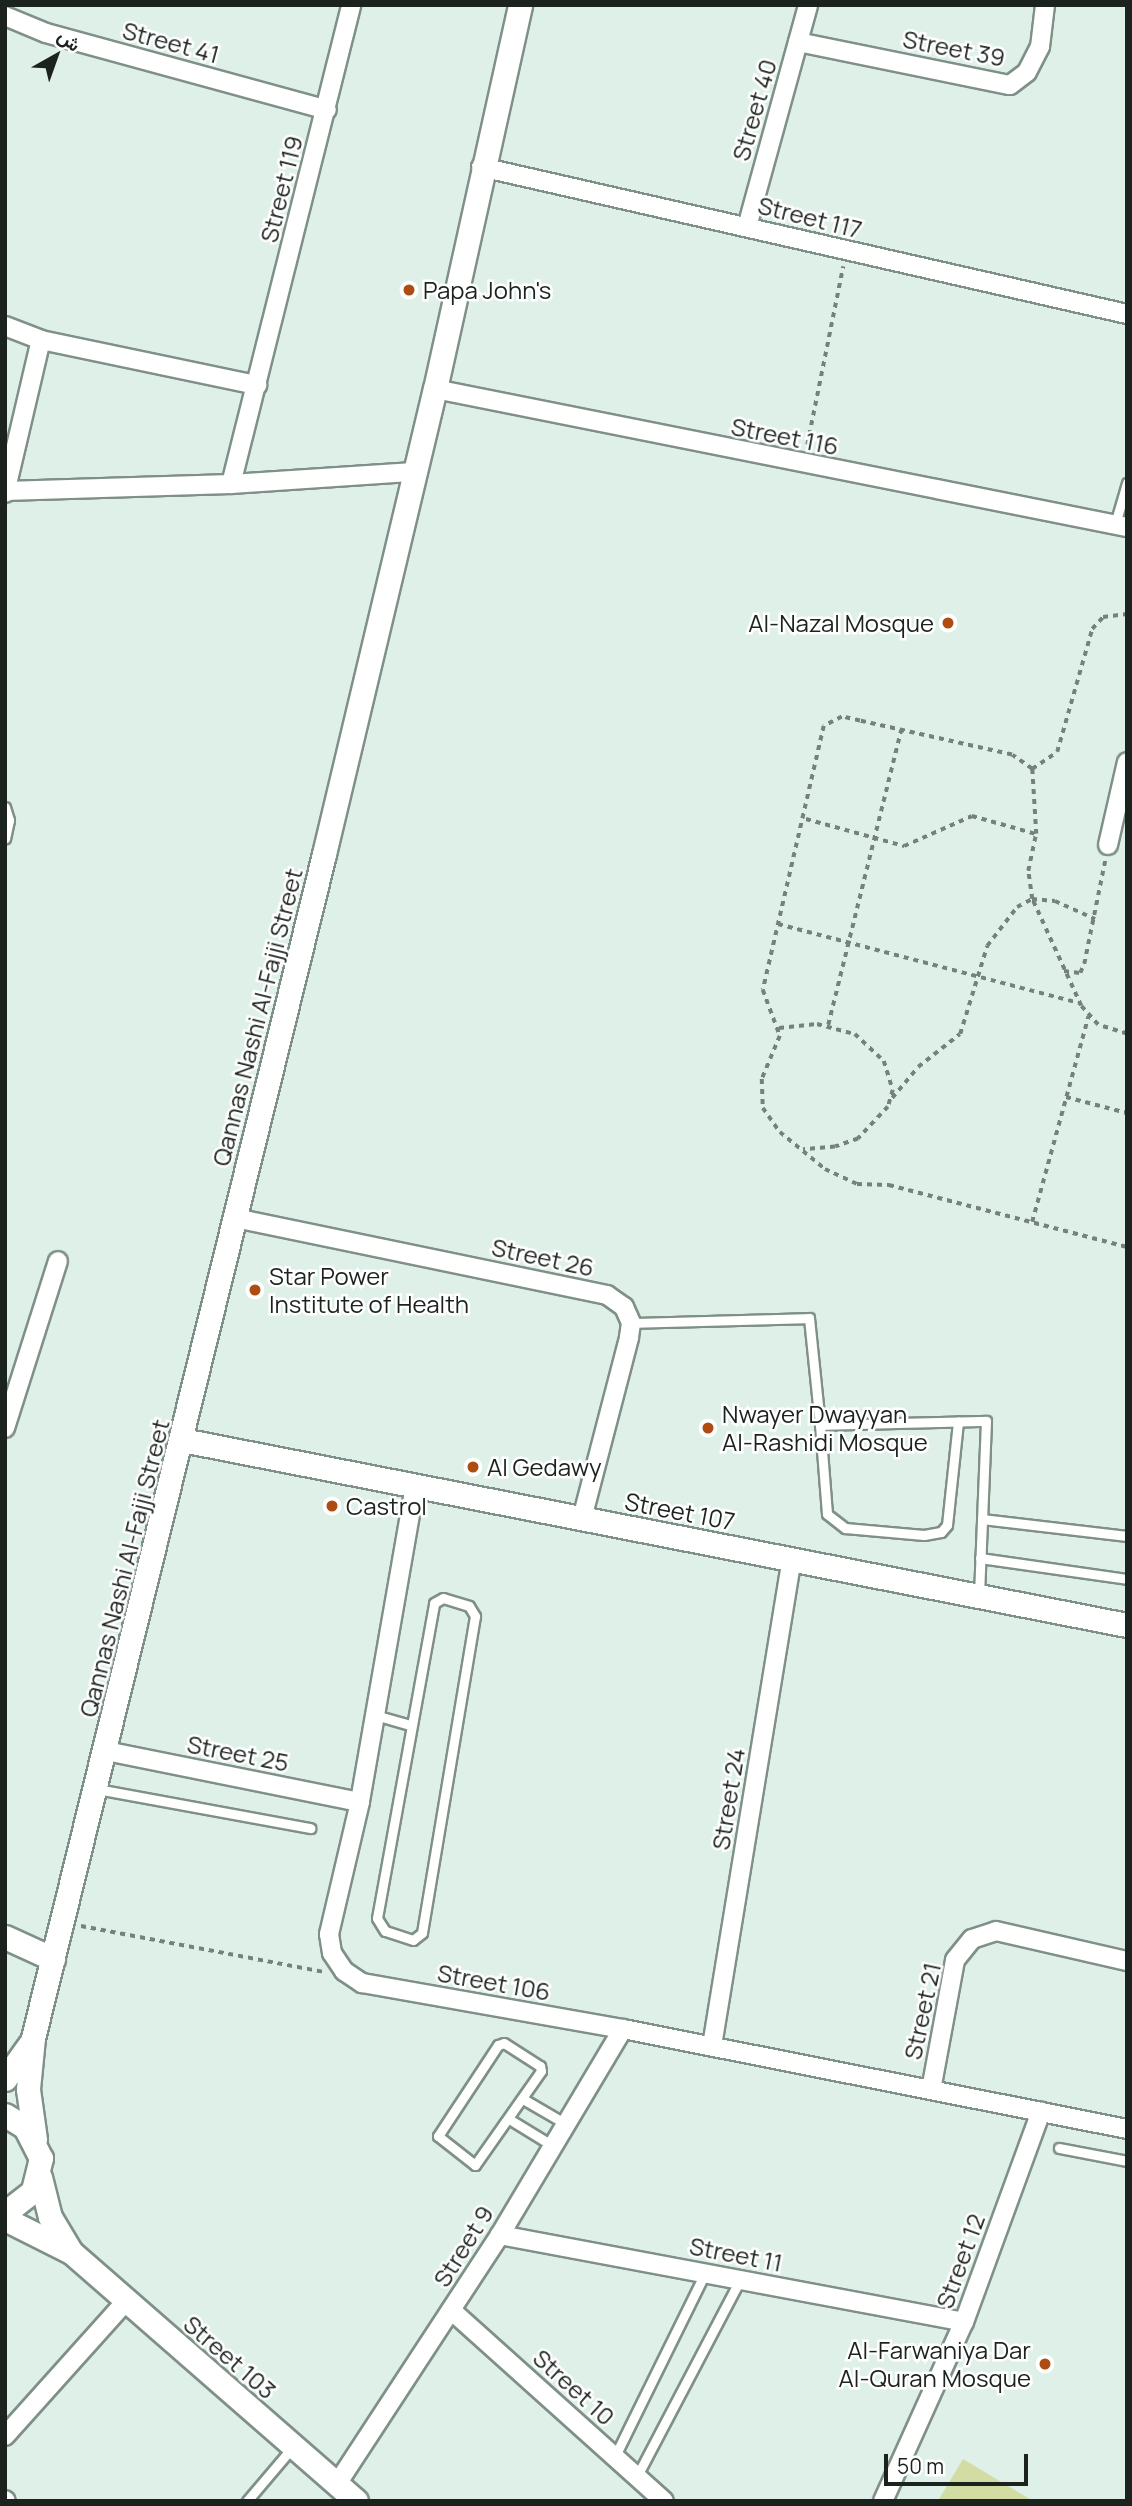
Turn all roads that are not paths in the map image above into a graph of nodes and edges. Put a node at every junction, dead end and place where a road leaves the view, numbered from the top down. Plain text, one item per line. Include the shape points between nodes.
1 (351, 5) edge
2 (520, 5) edge
3 (808, 5) edge
4 (1045, 5) edge
5 (5, 16) edge
6 (798, 42) junction
7 (327, 110) junction
8 (481, 167) junction
9 (747, 227) junction
10 (1127, 314) edge
11 (5, 326) edge
12 (41, 340) junction
13 (257, 385) junction
14 (435, 389) junction
15 (414, 472) junction
16 (1127, 483) edge
17 (230, 484) junction
18 (5, 491) edge
19 (1121, 526) edge
20 (1127, 762) edge
21 (5, 807) edge
22 (1120, 823) edge
23 (5, 839) edge
24 (1108, 845) road end
25 (235, 1218) junction
26 (58, 1261) dead end
27 (631, 1323) junction
28 (958, 1422) junction
29 (820, 1425) junction
30 (5, 1427) edge
31 (182, 1440) junction
32 (415, 1486) junction
33 (582, 1519) junction
34 (982, 1519) junction
35 (1127, 1536) edge
36 (980, 1558) junction
37 (792, 1559) junction
38 (1127, 1579) edge
39 (978, 1597) junction
40 (1127, 1625) edge
41 (375, 1715) junction
42 (409, 1725) junction
43 (106, 1751) junction
44 (97, 1789) junction
45 (360, 1802) junction
46 (310, 1828) dead end
47 (5, 1937) edge
48 (53, 1959) junction
49 (1127, 1961) edge
50 (623, 2029) junction
51 (33, 2038) junction
52 (712, 2046) junction
53 (5, 2079) edge
54 (931, 2090) junction
55 (523, 2099) junction
56 (1041, 2112) junction
57 (5, 2115) edge
58 (509, 2119) junction
59 (566, 2124) junction
60 (1127, 2129) edge
61 (35, 2139) junction
62 (553, 2146) junction
63 (1059, 2148) dead end
64 (1127, 2161) edge
65 (40, 2177) junction
66 (5, 2213) edge
67 (5, 2219) edge
68 (500, 2235) junction
69 (71, 2252) junction
70 (705, 2273) junction
71 (740, 2280) junction
72 (126, 2301) junction
73 (451, 2310) junction
74 (964, 2322) junction
75 (5, 2436) edge
76 (293, 2447) junction
77 (615, 2456) junction
78 (637, 2476) junction
79 (337, 2484) junction
80 (247, 2501) edge
81 (356, 2501) edge
82 (664, 2501) edge
83 (883, 2501) edge

1 - 7 street, Street 119
2 - 8 street, Qannas Nashi Al-Fajji Street
3 - 6 street, Street 40
4 - 6 street, Street 39 via 1040,47 1027,72 1010,85
5 - 7 street, Street 41 via 46,33
6 - 9 street, Street 40
7 - 13 street, Street 119
8 - 9 street, Street 117
8 - 14 street, Qannas Nashi Al-Fajji Street
9 - 10 street, Street 117
11 - 12 street
12 - 13 street
12 - 18 street
13 - 17 street, Street 119
14 - 15 street, Qannas Nashi Al-Fajji Street
14 - 19 street, Street 116
15 - 17 street
15 - 25 street, Qannas Nashi Al-Fajji Street
16 - 19 lane
17 - 18 street
20 - 22 street
21 - 23 lane via 9,820
22 - 24 street
25 - 27 street, Street 26 via 607,1295 624,1307
25 - 31 street, Qannas Nashi Al-Fajji Street
26 - 30 street
27 - 29 lane via 809,1318
27 - 33 street
28 - 29 lane
28 - 29 lane via 947,1525 941,1532 924,1535 845,1528 827,1514
28 - 34 lane via 986,1421
31 - 32 street, Street 107
31 - 43 street, Qannas Nashi Al-Fajji Street
32 - 33 street, Street 107
32 - 41 street
33 - 37 street, Street 107
34 - 35 lane
34 - 36 lane
36 - 38 lane
36 - 39 lane
37 - 39 street, Street 107
37 - 52 street, Street 24
39 - 40 street, Street 107
41 - 42 lane
41 - 45 street
42 - 42 lane via 377,1918 385,1931 413,1940 422,1933 475,1616 470,1606 443,1598 433,1603
43 - 44 street, Qannas Nashi Al-Fajji Street
43 - 45 street, Street 25
44 - 46 lane
44 - 48 street, Qannas Nashi Al-Fajji Street
45 - 50 street, Street 106 via 329,1934 332,1953 344,1971 362,1983
47 - 48 street
48 - 51 street, Qannas Nashi Al-Fajji Street
49 - 54 street, Street 21 via 996,1931 972,1939 955,1960
50 - 52 street, Street 106
50 - 59 street, Street 9
51 - 53 street, Qannas Nashi Al-Fajji Street
51 - 61 street, Qannas Nashi Al-Fajji Street via 28,2089
52 - 54 street, Street 106
54 - 56 street, Street 106
55 - 58 lane
55 - 58 lane via 540,2066 500,2043 438,2136 478,2165
55 - 59 lane
56 - 60 street, Street 106
56 - 74 street, Street 12
57 - 61 street
58 - 62 lane
59 - 62 street, Street 9
61 - 65 street, Qannas Nashi Al-Fajji Street
62 - 68 street, Street 9
63 - 64 lane
65 - 66 street via 23,2203
65 - 69 street, Street 103 via 50,2217
67 - 69 street, Street 103
68 - 70 street, Street 11
68 - 73 street, Street 9
69 - 72 street, Street 103
70 - 71 street, Street 11
70 - 77 lane
71 - 74 street, Street 11
71 - 78 lane
72 - 75 street
72 - 76 street, Street 103
73 - 77 street, Street 10
73 - 79 street, Street 9
74 - 83 street, Street 12
76 - 79 street, Street 103
76 - 80 lane
77 - 78 street, Street 10
78 - 82 street, Street 10
79 - 81 street, Street 103

